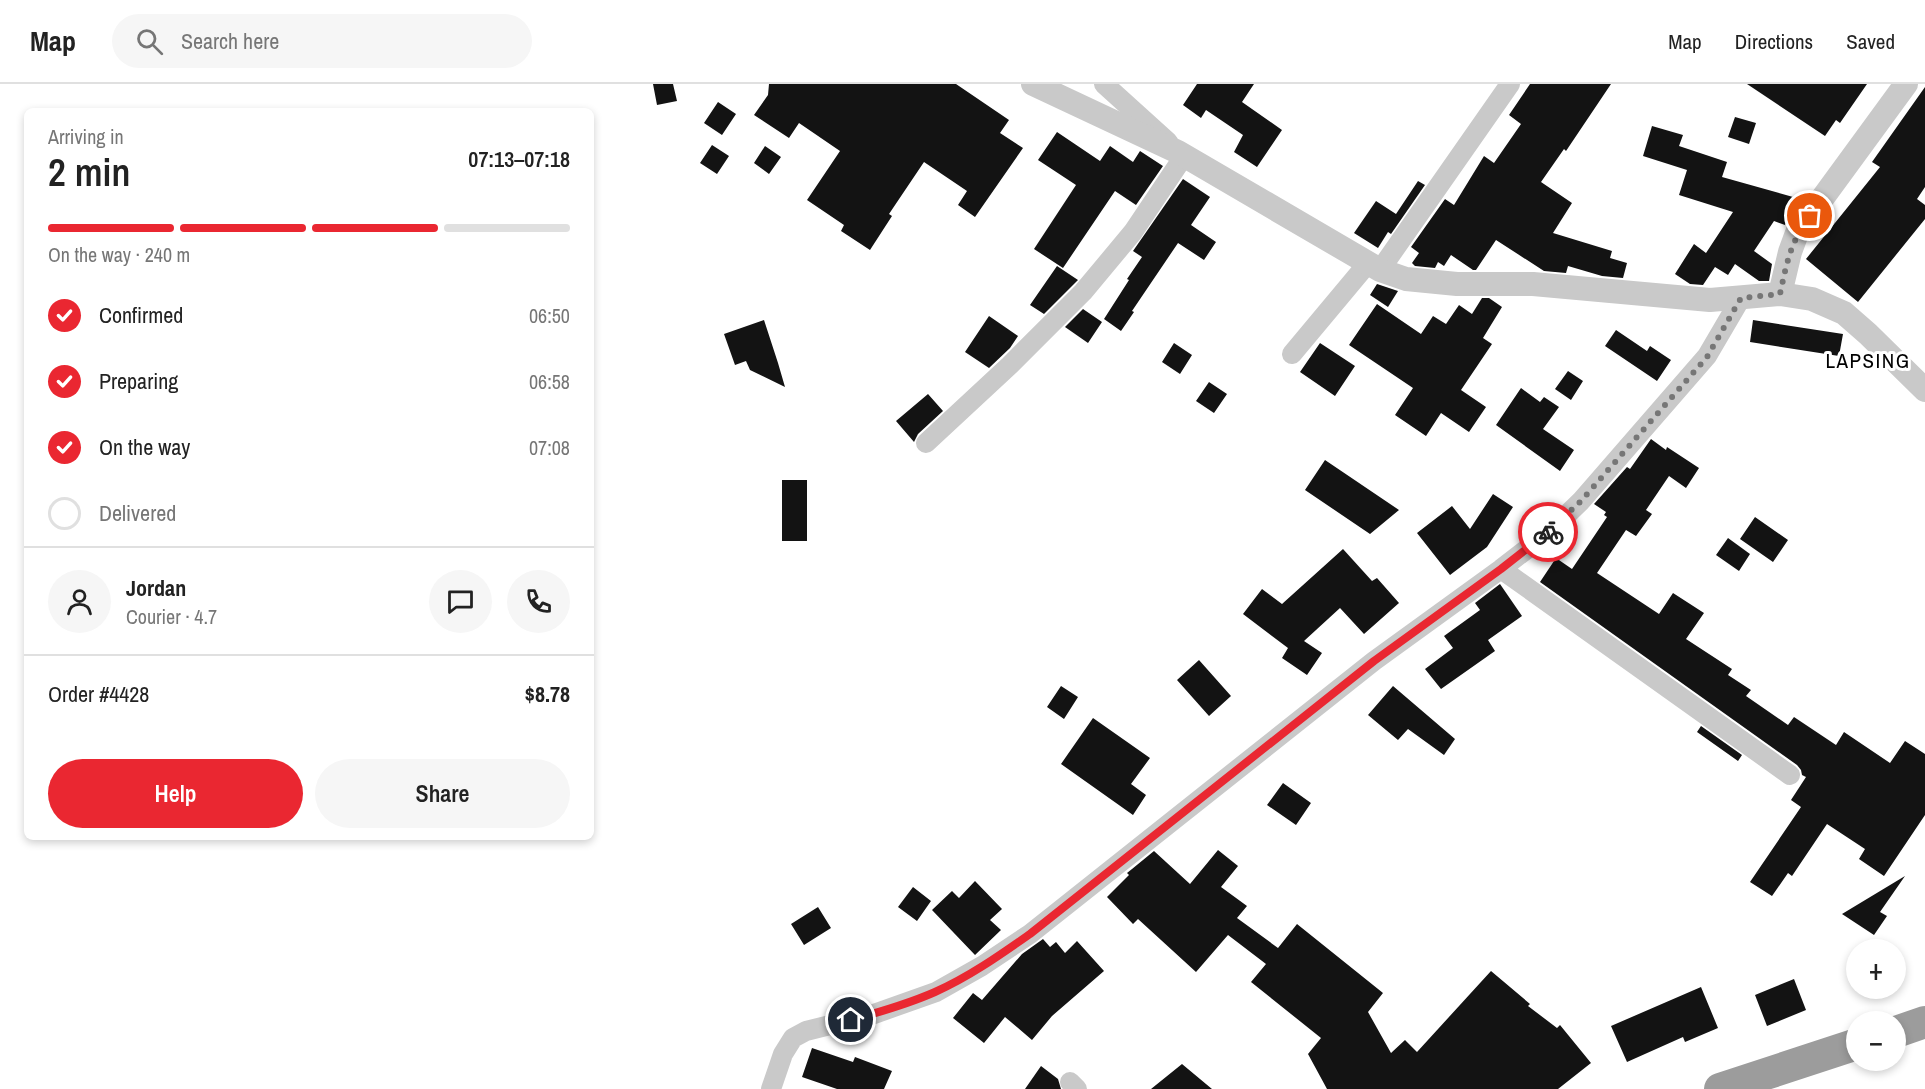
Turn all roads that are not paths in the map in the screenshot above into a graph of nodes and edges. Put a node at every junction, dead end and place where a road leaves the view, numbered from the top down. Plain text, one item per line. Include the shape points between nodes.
1 (1033, 84) edge
2 (1104, 84) edge
3 (1510, 84) edge
4 (1906, 84) edge
5 (1181, 154) junction
6 (1374, 267) junction
7 (1780, 294) junction
8 (1741, 298) junction
9 (1292, 354) dead end
10 (1925, 390) edge
11 (926, 443) dead end
12 (1501, 569) junction
13 (1790, 775) dead end
14 (1925, 1022) edge
15 (1906, 1029) edge
16 (1846, 1048) edge
17 (771, 1089) edge
18 (1720, 1089) edge

1 - 5 street
2 - 5 street
3 - 6 street
4 - 7 street via 1797,233
5 - 6 street
5 - 11 street via 1133,232 1083,292
6 - 8 street via 1406,279 1457,284 1533,284 1683,299
6 - 9 street
7 - 8 street
7 - 10 street via 1812,299 1844,313
8 - 12 street via 1707,357 1581,501
12 - 13 street
12 - 17 street via 1374,661 1030,934 982,966 936,992 793,1038
14 - 15 highway
16 - 18 highway

